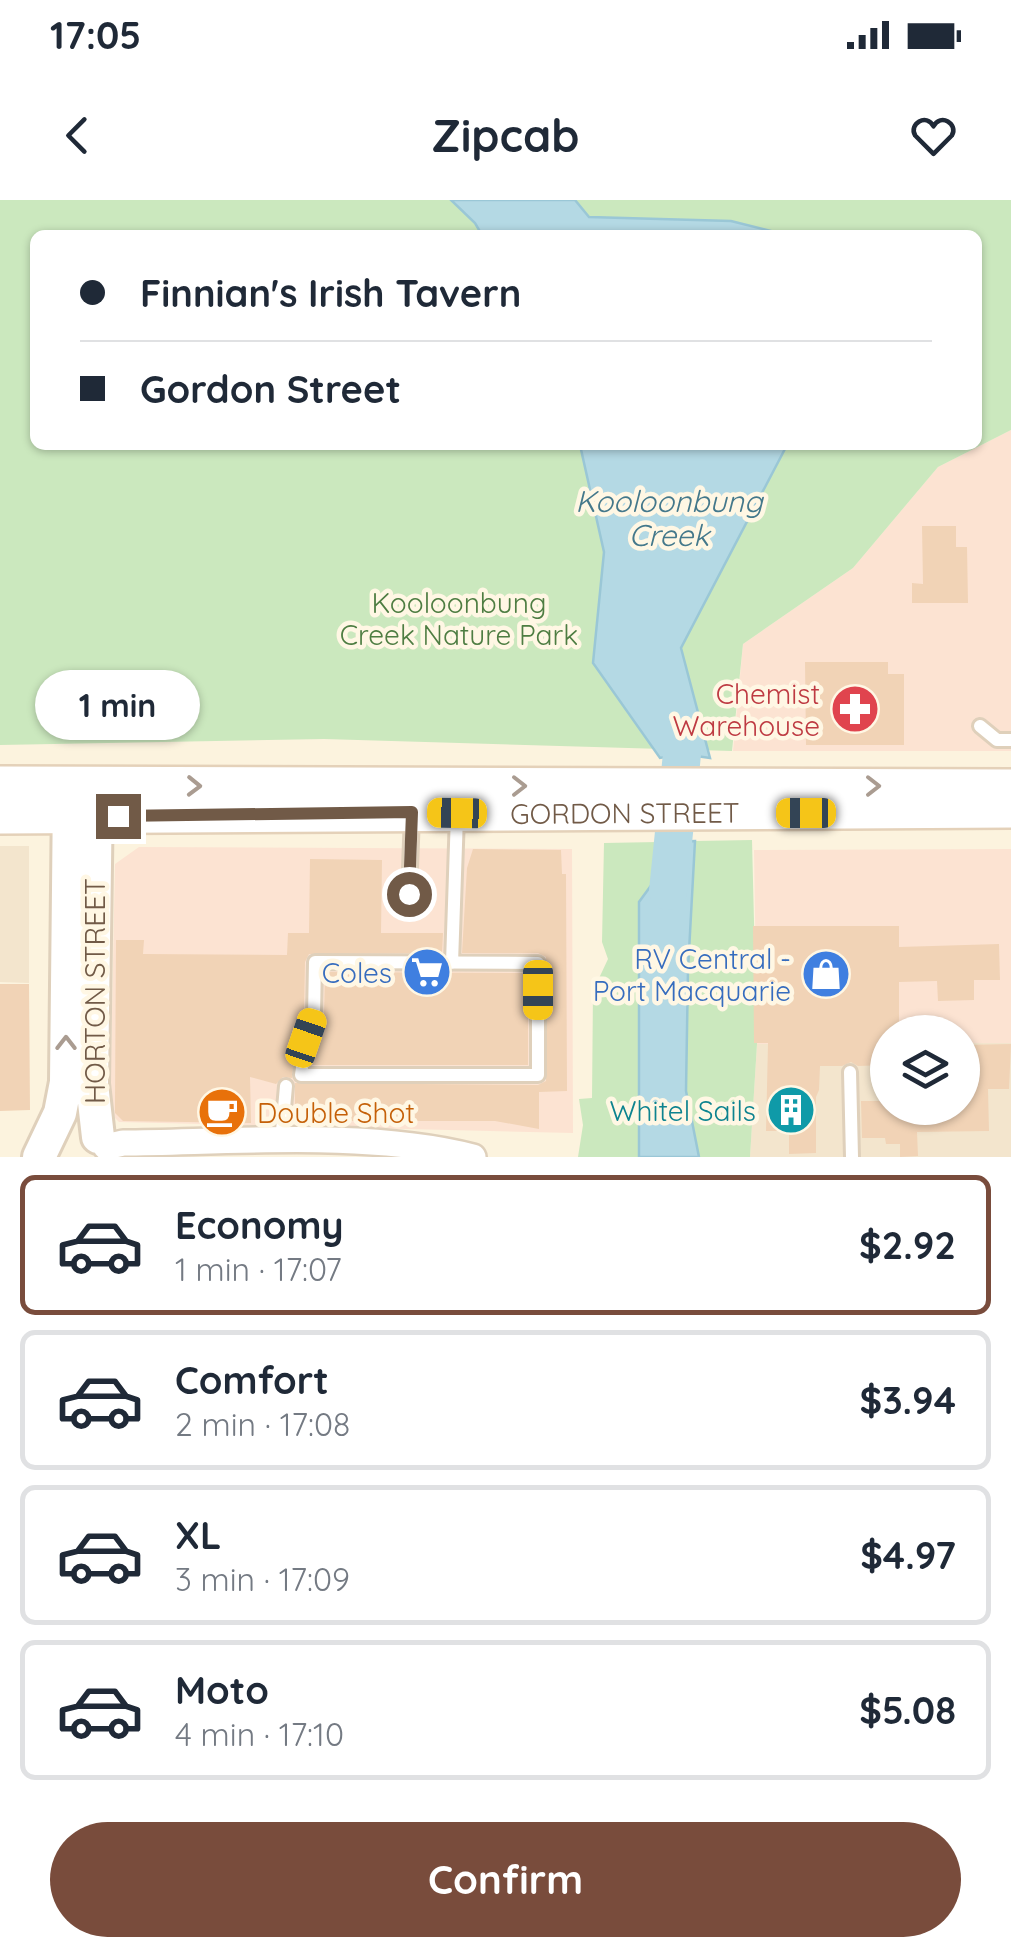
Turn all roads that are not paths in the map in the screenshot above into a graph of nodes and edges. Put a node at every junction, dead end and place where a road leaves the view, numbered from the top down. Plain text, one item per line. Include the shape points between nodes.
1 (980, 726) dead end
2 (1011, 740) edge
3 (0, 784) edge
4 (1011, 787) edge
5 (82, 800) junction
6 (644, 800) junction
7 (706, 800) junction
8 (1011, 810) edge
9 (412, 812) junction
10 (457, 813) junction
11 (0, 816) edge
12 (409, 894) dead end
13 (452, 963) junction
14 (850, 1072) dead end
15 (286, 1086) dead end
16 (281, 1142) junction
17 (44, 1147) edge
18 (104, 1147) edge
19 (473, 1157) edge
20 (852, 1157) edge

1 - 2 lane via 997,740
3 - 5 main road, GORDON STREET
7 -> 4 main road, GORDON STREET
5 -> 6 main road, GORDON STREET
5 - 9 main road, GORDON STREET
5 - 11 main road, GORDON STREET
17 -> 5 street via 66,1082
5 - 18 street, HORTON STREET via 92,1084
6 - 7 main road, GORDON STREET
6 - 10 main road, GORDON STREET
7 - 8 main road, GORDON STREET
9 - 10 main road, GORDON STREET
9 - 12 lane
10 - 13 lane
13 - 13 lane via 538,963 538,1075 301,1075 314,1016 315,962
14 - 20 lane
15 - 16 lane
16 - 18 street
16 - 19 street via 408,1146
17 - 18 street via 70,1127 83,1128

